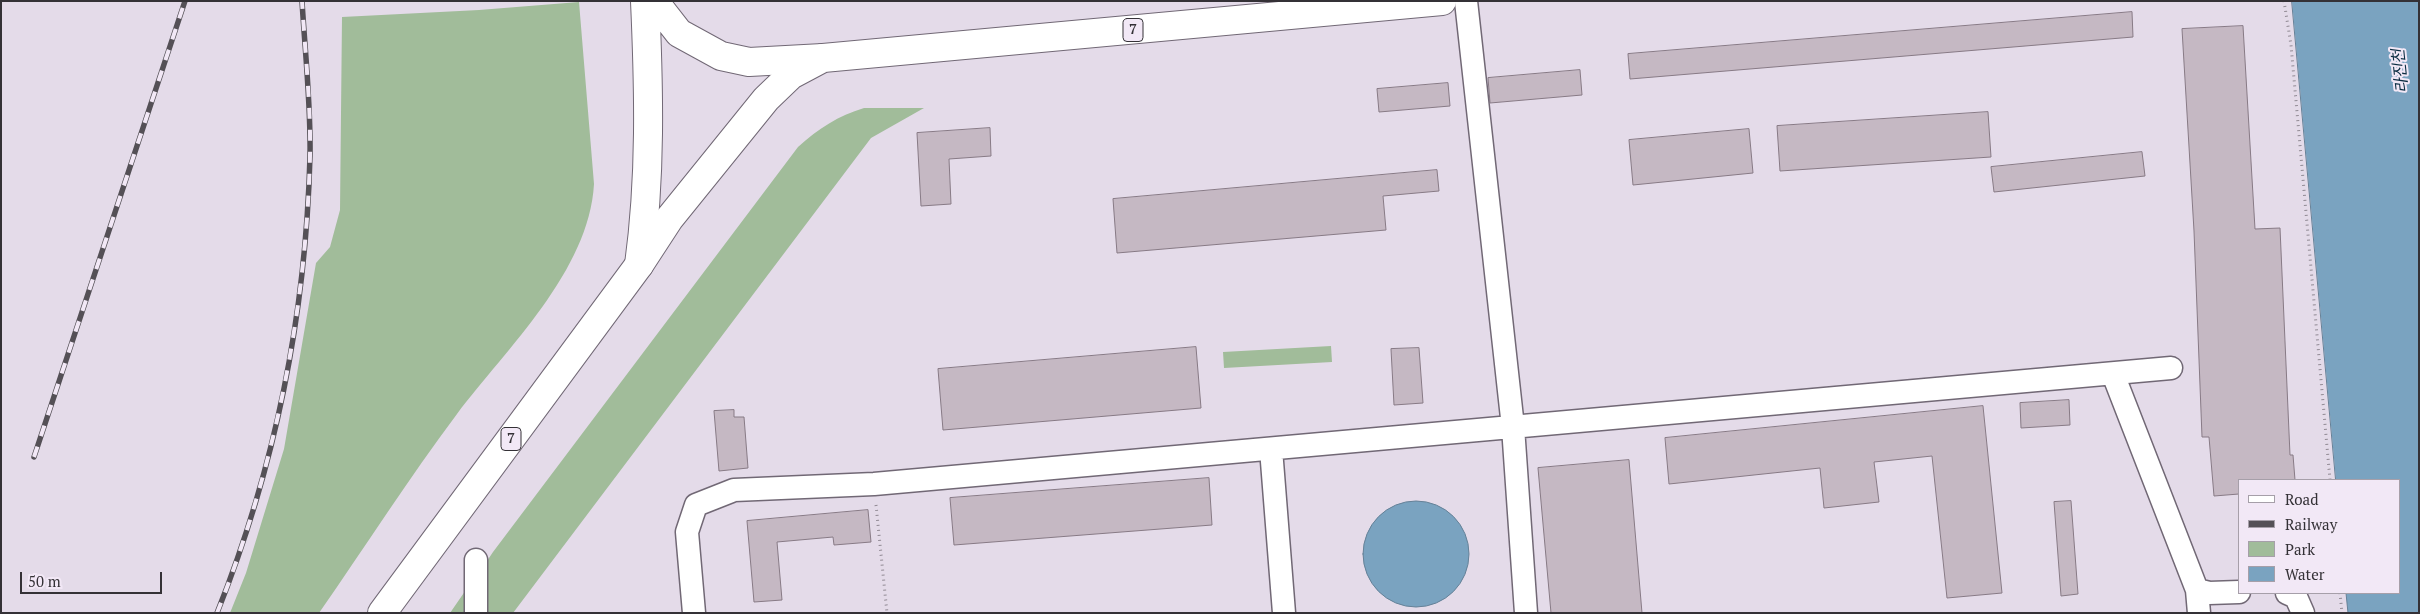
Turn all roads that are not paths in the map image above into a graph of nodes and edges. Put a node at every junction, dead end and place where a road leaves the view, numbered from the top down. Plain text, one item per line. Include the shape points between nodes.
1 (645, 1) edge
2 (654, 1) edge
3 (1442, 1) edge
4 (1466, 1) edge
5 (823, 58) junction
6 (639, 265) junction
7 (2171, 368) dead end
8 (2113, 374) junction
9 (1512, 427) junction
10 (1271, 449) junction
11 (476, 560) dead end
12 (2197, 590) junction
13 (2238, 592) edge
14 (2289, 594) edge
15 (382, 613) edge
16 (476, 613) edge
17 (694, 613) edge
18 (1284, 613) edge
19 (1526, 613) edge
20 (2199, 613) edge
21 (2303, 613) edge

1 - 6 main road via 650,113 646,213
2 - 5 main road via 679,33 721,56 749,62
3 - 5 main road, 7
4 - 9 lane
5 - 6 main road, 7 via 791,75 766,99 670,219
6 - 15 main road, 7
7 - 8 lane
8 - 9 lane
8 - 12 lane
9 - 10 lane
9 - 19 lane
10 - 17 lane via 874,484 734,490 696,505 687,532
10 - 18 lane
11 - 16 lane
12 - 13 lane
12 - 20 lane
14 - 21 lane via 2296,597

